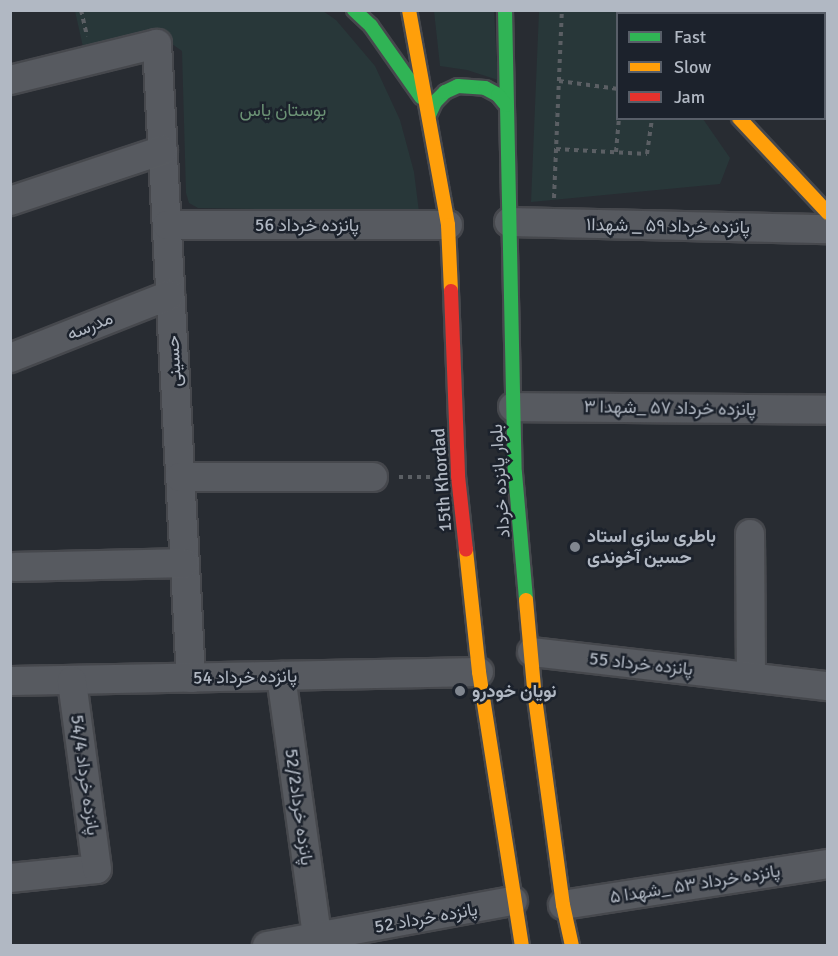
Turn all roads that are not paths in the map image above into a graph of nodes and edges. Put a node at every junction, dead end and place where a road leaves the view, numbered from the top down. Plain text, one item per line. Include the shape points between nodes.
1 (354, 10) edge
2 (409, 10) edge
3 (505, 10) edge
4 (10, 80) edge
5 (506, 105) junction
6 (428, 110) junction
7 (741, 120) edge
8 (163, 150) junction
9 (10, 201) edge
10 (828, 213) edge
11 (509, 222) junction
12 (167, 225) junction
13 (448, 225) junction
14 (828, 230) edge
15 (170, 295) junction
16 (10, 358) edge
17 (513, 407) junction
18 (828, 410) edge
19 (180, 477) junction
20 (373, 477) road end
21 (750, 534) dead end
22 (185, 563) junction
23 (15, 567) dead end
24 (532, 652) junction
25 (479, 672) junction
26 (281, 676) junction
27 (751, 676) junction
28 (191, 678) junction
29 (10, 681) edge
30 (72, 681) junction
31 (828, 686) edge
32 (828, 864) edge
33 (10, 878) edge
34 (513, 901) junction
35 (563, 905) junction
36 (317, 937) junction
37 (267, 945) edge
38 (522, 945) edge
39 (572, 945) edge

1 - 6 main road via 371,26
2 - 6 main road, 15th Khordad
3 - 5 main road, بلوار پانزده خرداد
4 - 8 street, حسینی via 157,44
5 - 6 main road via 498,94 472,85 445,92
5 - 11 main road, بلوار پانزده خرداد
6 - 13 main road, 15th Khordad
7 - 10 main road
8 - 9 street
8 - 12 street, حسینی
11 - 14 street, پانزده خرداد ۵۹ _ شهدا۱
11 - 17 main road, بلوار پانزده خرداد
12 - 13 street, پانزده خرداد 56
12 - 15 street, حسینی
13 - 25 main road, 15th Khordad via 458,476
15 - 16 street, مدرسه
15 - 19 street, حسینی
17 - 18 street, پانزده خرداد ۵۷ _شهدا ۳
17 - 24 main road, بلوار پانزده خرداد via 515,473
19 - 20 street
19 - 22 street, حسینی
21 - 27 street
22 - 23 street
22 - 28 street, حسینی
24 - 27 street, پانزده خرداد 55
24 - 35 main road, بلوار پانزده خرداد
25 - 26 street, پانزده خرداد 54
25 - 34 main road, 15th Khordad
26 - 28 street, پانزده خرداد 54
26 - 36 street, پانزده خرداد52/2
27 - 31 street, پانزده خرداد 55
28 - 30 street, پانزده خرداد 54
29 - 30 street, پانزده خرداد 54
30 - 33 street, پانزده خرداد 54/4 via 97,869
32 - 35 street, پانزده خرداد ۵۳ _شهدا ۵
34 - 36 street, پانزده خرداد 52
34 - 38 main road, 15th Khordad
35 - 39 main road, بلوار پانزده خرداد
36 - 37 street, پانزده خرداد 52

